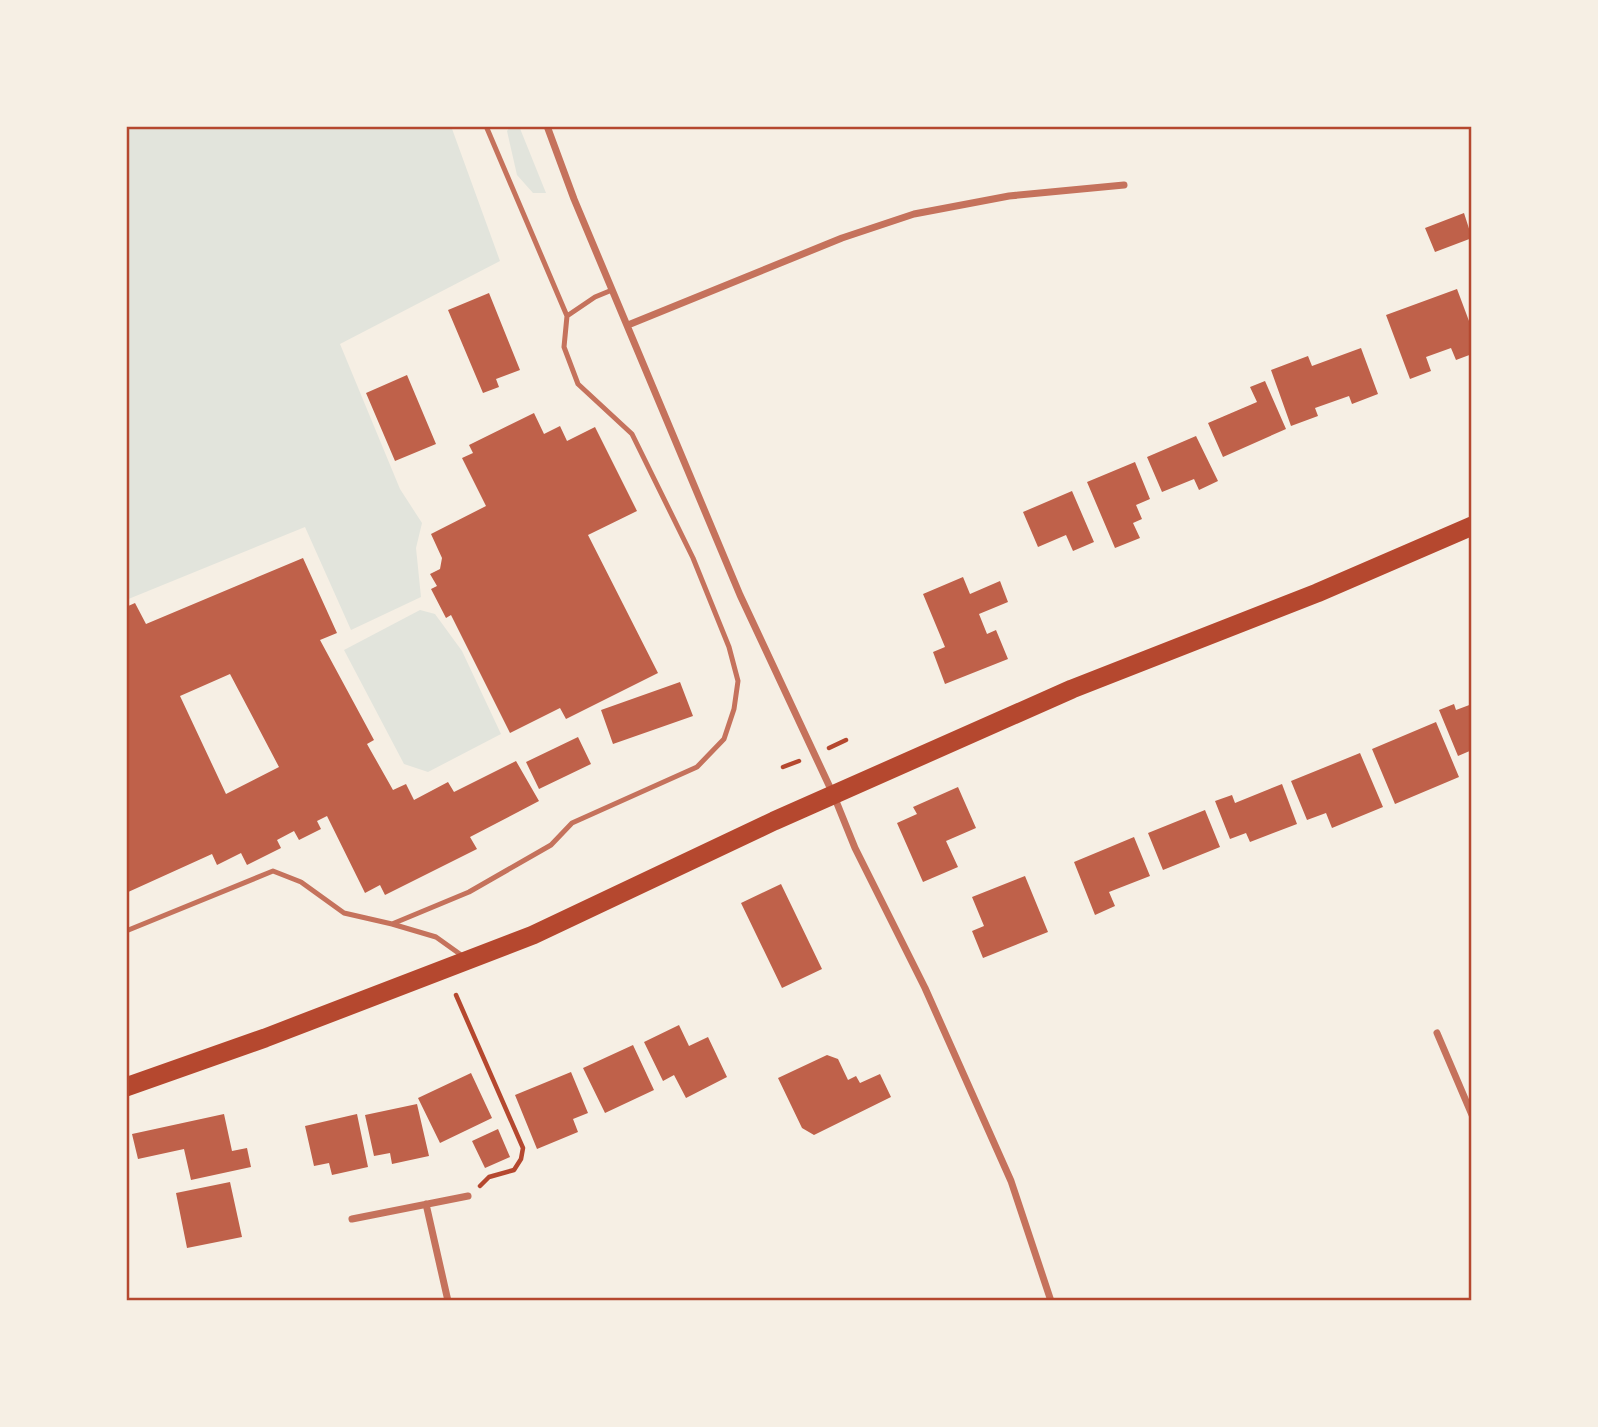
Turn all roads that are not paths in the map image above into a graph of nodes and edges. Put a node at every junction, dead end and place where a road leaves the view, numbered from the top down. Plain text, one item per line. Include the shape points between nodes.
1 (486, 126) edge
2 (547, 126) edge
3 (1124, 185) dead end
4 (612, 290) junction
5 (566, 316) junction
6 (628, 325) junction
7 (1472, 526) edge
8 (834, 796) junction
9 (392, 923) junction
10 (126, 931) edge
11 (470, 961) junction
12 (1437, 1033) dead end
13 (126, 1087) edge
14 (1472, 1115) edge
15 (468, 1196) road end
16 (426, 1204) junction
17 (352, 1219) dead end
18 (448, 1301) edge
19 (1051, 1301) edge

1 - 5 lane
2 - 4 street
3 - 6 street via 1009,196 914,214 842,238
4 - 5 lane
4 - 6 street
5 - 9 lane via 564,347 579,384 632,434 693,558 729,647 738,681 734,709 724,739 698,766 572,823 551,845 481,885
6 - 8 street via 740,595
7 - 8 highway via 1317,593 1072,689
8 - 11 highway
8 - 19 street via 1011,1181
9 - 10 lane via 344,913 301,882 273,871
9 - 11 lane via 436,937
11 - 13 highway
12 - 14 street
15 - 16 street
16 - 17 street
16 - 18 street

